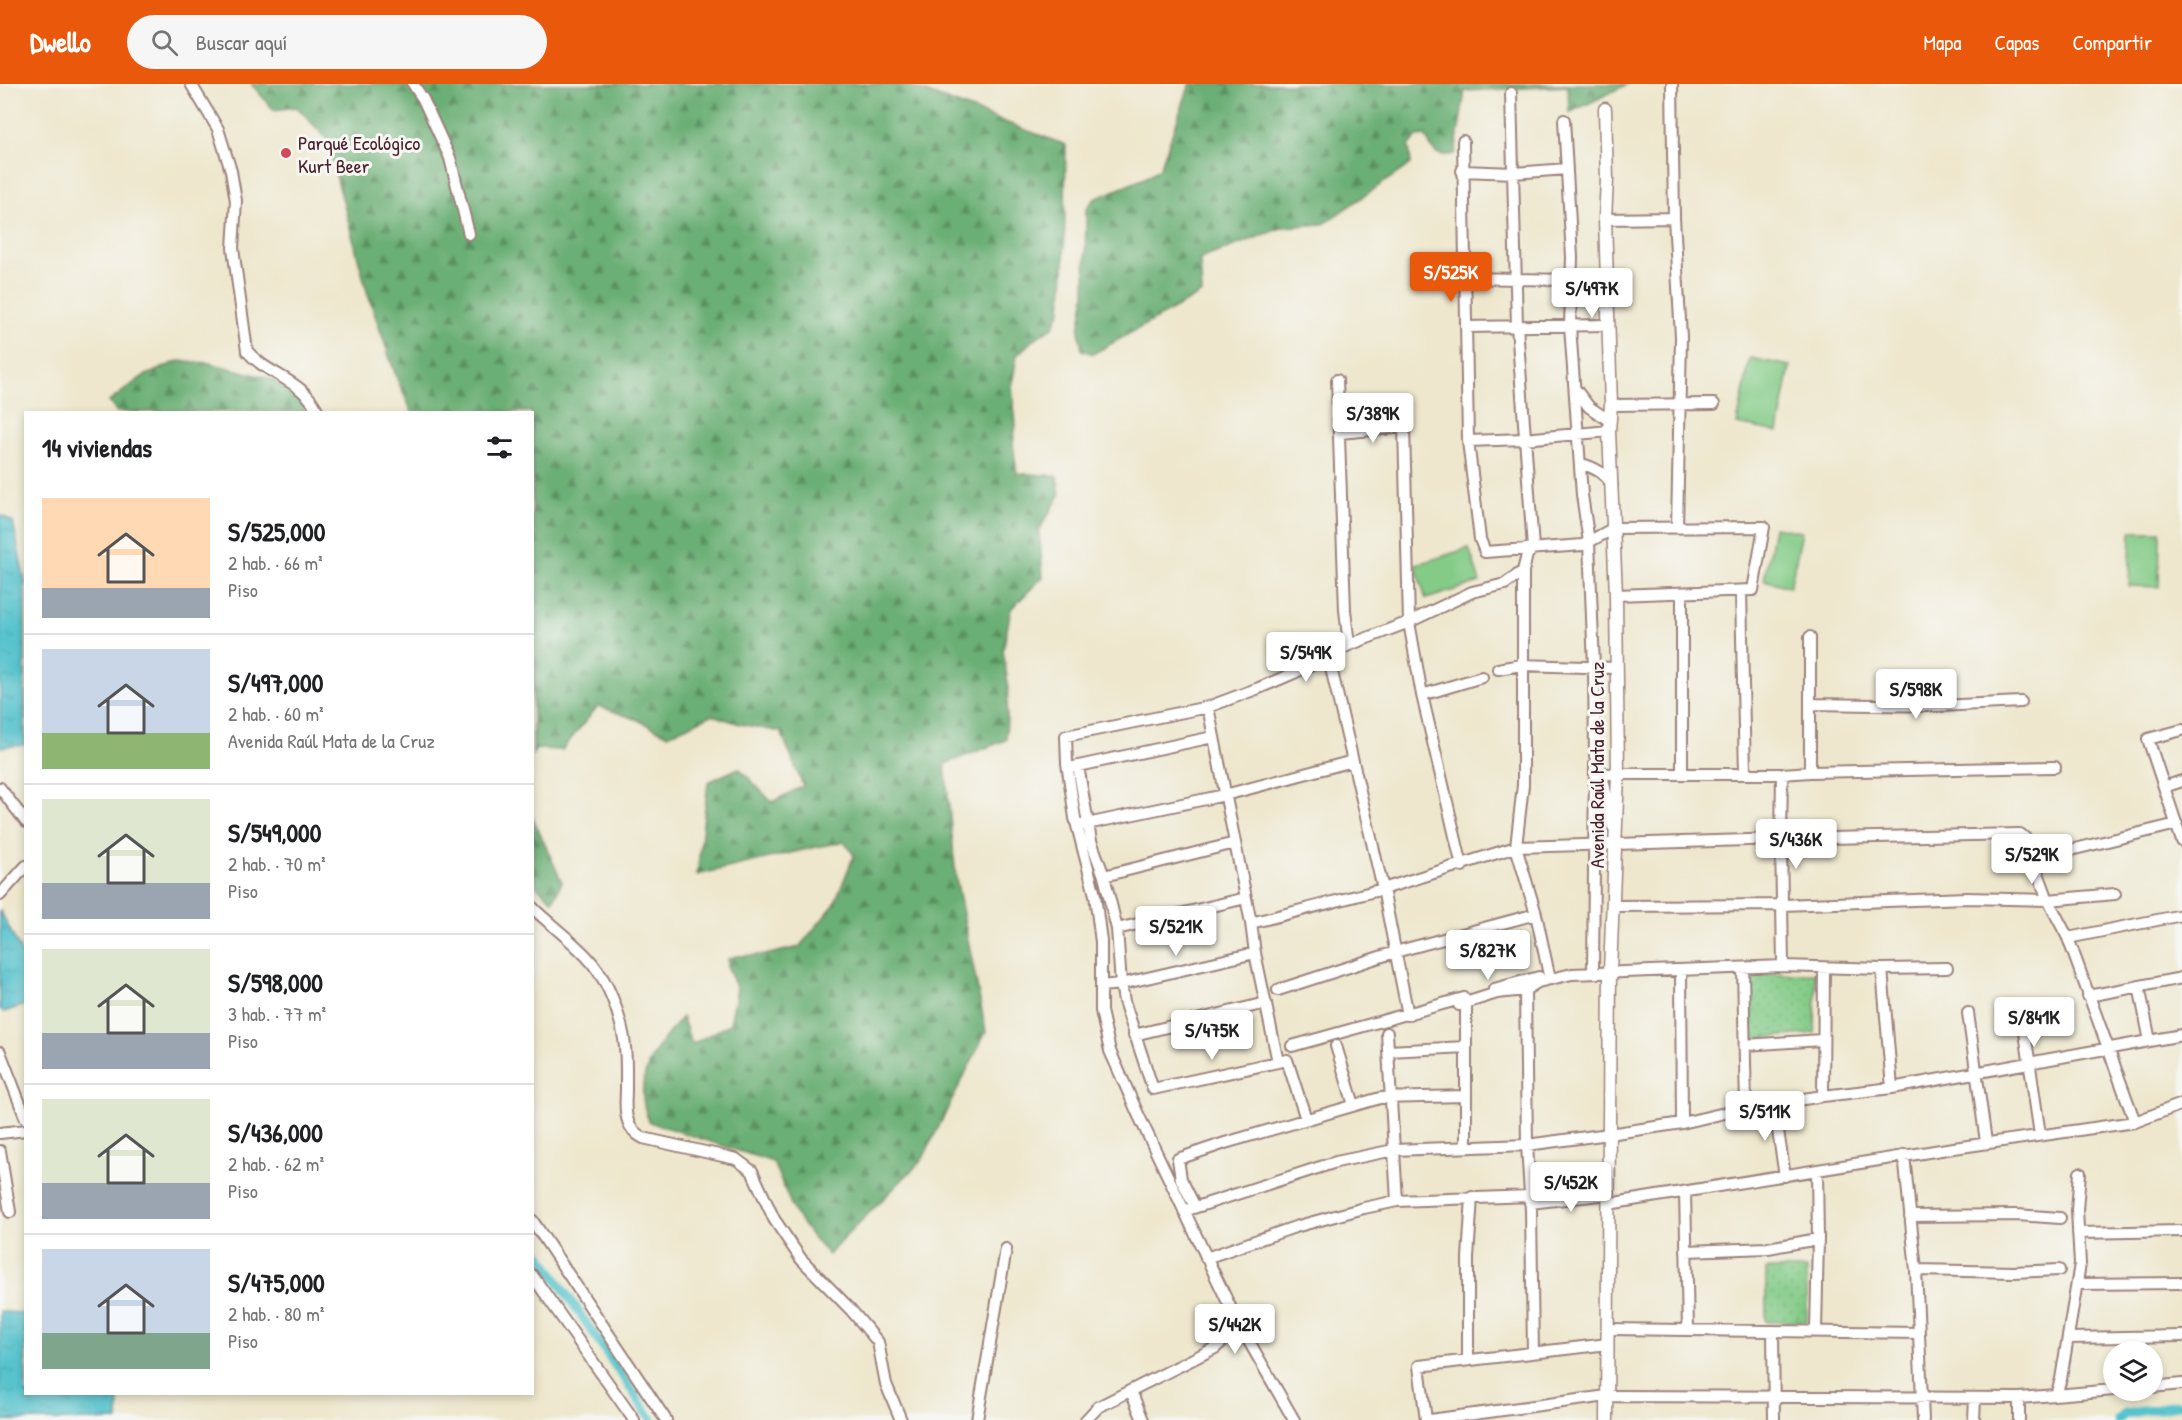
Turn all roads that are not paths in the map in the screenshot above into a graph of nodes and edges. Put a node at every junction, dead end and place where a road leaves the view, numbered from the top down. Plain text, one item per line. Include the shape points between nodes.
1 (190, 84) edge
2 (413, 84) edge
3 (1672, 84) edge
4 (1511, 93) dead end
5 (1605, 110) dead end
6 (1564, 120) dead end
7 (1463, 141) dead end
8 (1567, 169) junction
9 (1462, 171) junction
10 (1514, 173) junction
11 (1674, 218) junction
12 (1605, 219) junction
13 (470, 234) dead end
14 (1465, 278) junction
15 (1516, 279) junction
16 (1570, 279) junction
17 (1608, 325) junction
18 (1517, 326) junction
19 (1570, 326) junction
20 (1466, 327) junction
21 (1337, 380) dead end
22 (1575, 387) junction
23 (1679, 404) junction
24 (1714, 404) dead end
25 (1611, 405) junction
26 (317, 411) edge
27 (1610, 426) junction
28 (1340, 433) junction
29 (1578, 433) junction
30 (1524, 439) junction
31 (1468, 441) junction
32 (1581, 464) junction
33 (1612, 485) junction
34 (1614, 528) junction
35 (1677, 528) junction
36 (1589, 542) junction
37 (1533, 548) junction
38 (1522, 571) junction
39 (1742, 591) junction
40 (1682, 594) junction
41 (1616, 595) junction
42 (1409, 622) junction
43 (1810, 637) dead end
44 (1348, 645) junction
45 (1328, 655) junction
46 (1521, 665) junction
47 (1594, 668) junction
48 (1617, 668) junction
49 (1498, 669) dead end
50 (1482, 677) dead end
51 (1422, 695) junction
52 (2021, 702) dead end
53 (1810, 704) junction
54 (1208, 706) junction
55 (2182, 730) edge
56 (1213, 737) junction
57 (1595, 756) junction
58 (1353, 761) junction
59 (1073, 767) junction
60 (2055, 767) dead end
61 (1810, 772) junction
62 (1602, 774) junction
63 (1618, 774) junction
64 (1682, 774) junction
65 (1745, 774) junction
66 (1782, 774) junction
67 (2182, 782) edge
68 (2164, 787) junction
69 (0, 788) edge
70 (1225, 795) junction
71 (24, 819) edge
72 (2177, 824) junction
73 (1082, 825) junction
74 (1781, 839) junction
75 (2182, 841) edge
76 (1235, 843) junction
77 (1594, 845) junction
78 (1617, 845) junction
79 (1516, 848) junction
80 (2034, 859) junction
81 (1462, 866) junction
82 (24, 868) edge
83 (0, 875) edge
84 (1104, 876) junction
85 (9, 884) junction
86 (1383, 889) junction
87 (2115, 894) dead end
88 (0, 895) edge
89 (1246, 898) junction
90 (2048, 900) junction
91 (1783, 905) junction
92 (1614, 906) junction
93 (534, 909) edge
94 (1536, 914) junction
95 (2182, 915) edge
96 (1251, 923) junction
97 (1117, 929) junction
98 (2068, 938) junction
99 (1395, 952) junction
100 (1255, 953) junction
101 (1783, 966) junction
102 (1824, 968) junction
103 (1947, 968) dead end
104 (1743, 969) junction
105 (1882, 969) junction
106 (1681, 971) junction
107 (1610, 972) junction
108 (1593, 973) junction
109 (1572, 974) junction
110 (1549, 975) junction
111 (2182, 978) edge
112 (1121, 984) junction
113 (1101, 986) junction
114 (2139, 986) junction
115 (1278, 990) dead end
116 (1525, 990) junction
117 (2088, 996) junction
118 (1266, 1002) junction
119 (2022, 1012) dead end
120 (1968, 1013) dead end
121 (1408, 1015) junction
122 (1387, 1033) dead end
123 (1134, 1035) junction
124 (2182, 1035) edge
125 (1822, 1040) junction
126 (2150, 1041) junction
127 (1745, 1045) junction
128 (1292, 1046) dead end
129 (1336, 1047) dead end
130 (1466, 1047) junction
131 (2107, 1050) junction
132 (1388, 1051) junction
133 (0, 1052) edge
134 (1278, 1062) junction
135 (2029, 1063) junction
136 (1975, 1072) junction
137 (1892, 1088) junction
138 (1466, 1096) junction
139 (1824, 1096) junction
140 (1391, 1097) junction
141 (2182, 1104) edge
142 (1354, 1105) junction
143 (1774, 1105) junction
144 (1746, 1108) junction
145 (24, 1114) edge
146 (1306, 1119) junction
147 (2135, 1122) junction
148 (1682, 1123) junction
149 (24, 1130) edge
150 (0, 1133) edge
151 (1609, 1134) junction
152 (2040, 1135) junction
153 (1986, 1142) junction
154 (1527, 1145) junction
155 (1466, 1148) junction
156 (1394, 1150) junction
157 (0, 1151) edge
158 (1904, 1155) junction
159 (1817, 1170) junction
160 (2080, 1173) dead end
161 (1785, 1176) junction
162 (3, 1182) edge
163 (1685, 1192) junction
164 (1472, 1197) junction
165 (1530, 1199) junction
166 (1609, 1199) junction
167 (1397, 1201) junction
168 (1189, 1209) junction
169 (10, 1212) dead end
170 (1910, 1216) junction
171 (2060, 1218) dead end
172 (534, 1223) edge
173 (2182, 1231) edge
174 (2078, 1233) junction
175 (1818, 1239) junction
176 (1006, 1249) dead end
177 (1686, 1251) junction
178 (1206, 1258) junction
179 (1916, 1269) junction
180 (2059, 1270) dead end
181 (534, 1278) edge
182 (2182, 1283) edge
183 (2077, 1284) junction
184 (1235, 1317) junction
185 (1608, 1329) junction
186 (1688, 1329) junction
187 (1773, 1331) junction
188 (1816, 1331) junction
189 (1919, 1333) junction
190 (1244, 1335) junction
191 (2182, 1336) edge
192 (2068, 1338) junction
193 (1608, 1344) junction
194 (1215, 1348) junction
195 (1533, 1353) junction
196 (1468, 1360) junction
197 (2182, 1384) edge
198 (2163, 1386) edge
199 (1131, 1390) junction
200 (2103, 1391) edge
201 (2056, 1395) junction
202 (1607, 1396) junction
203 (1774, 1398) junction
204 (1975, 1398) junction
205 (2019, 1398) junction
206 (1923, 1399) junction
207 (634, 1420) edge
208 (666, 1420) edge
209 (901, 1420) edge
210 (977, 1420) edge
211 (1086, 1420) edge
212 (1143, 1420) edge
213 (1294, 1420) edge
214 (1425, 1420) edge
215 (1430, 1420) edge
216 (1607, 1420) edge
217 (1774, 1420) edge
218 (1923, 1420) edge
219 (1974, 1420) edge
220 (2019, 1420) edge

1 - 26 street via 218,129 231,171 236,201 233,248 247,351 303,390
2 - 13 street via 450,158
3 - 11 street
4 - 10 street
5 - 12 street, Avenida Raúl Mata de la Cruz
6 - 8 street
7 - 9 street
8 - 10 street
8 - 16 street
9 - 10 street
9 - 14 street
10 - 15 street
11 - 12 street
11 - 23 street via 1681,337
12 - 17 street, Avenida Raúl Mata de la Cruz
14 - 15 street
14 - 20 street
15 - 16 street
15 - 18 street
16 - 19 street
17 - 19 street
17 - 25 street, Avenida Raúl Mata de la Cruz
18 - 19 street
18 - 20 street
18 - 30 street
19 - 22 street
20 - 31 street
21 - 28 street
22 - 27 street via 1579,396
22 - 29 street
23 - 24 street
23 - 25 street
23 - 35 street
25 - 27 street, Avenida Raúl Mata de la Cruz
27 - 29 street
27 - 33 street, Avenida Raúl Mata de la Cruz
28 - 42 street via 1404,427
28 - 44 street
29 - 30 street
29 - 32 street
30 - 31 street
30 - 37 street
31 - 37 street via 1485,552
32 - 33 street via 1603,474
32 - 36 street
33 - 34 street, Avenida Raúl Mata de la Cruz
34 - 35 street
34 - 36 street
34 - 41 street, Avenida Raúl Mata de la Cruz
35 - 39 street via 1764,527 1753,590
36 - 37 street
36 - 47 street
37 - 38 street
38 - 42 street via 1505,584 1472,592
38 - 46 street
39 - 40 street
39 - 65 street
40 - 41 street
40 - 64 street
41 - 48 street, Avenida Raúl Mata de la Cruz
42 - 44 street
42 - 51 street
43 - 53 street
44 - 45 street
45 - 54 street via 1268,685
45 - 58 street
46 - 47 street
46 - 49 street
46 - 79 street via 1523,785
47 - 48 street
47 - 57 street
48 - 63 street, Avenida Raúl Mata de la Cruz
50 - 51 street
51 - 81 street
52 - 53 street via 1939,706
53 - 61 street
54 - 56 street
54 - 59 street via 1066,736
55 - 68 street via 2148,739
56 - 59 street
56 - 70 street
57 - 62 street
57 - 77 street
58 - 70 street
58 - 86 street
59 - 73 street
60 - 61 street
61 - 66 street
62 - 63 street
62 - 78 street
63 - 64 street
63 - 78 street, Avenida Raúl Mata de la Cruz
64 - 65 street
65 - 66 street
66 - 74 street
67 - 68 street
68 - 72 street
69 - 71 street
70 - 73 street
70 - 76 street
72 - 75 street
72 - 80 street
73 - 84 street
73 - 113 street via 1101,942
74 - 78 street
74 - 80 street via 2014,833 2025,838
74 - 91 street
76 - 84 street
76 - 89 street
77 - 78 street
77 - 79 street
77 - 108 street
78 - 92 street, Avenida Raúl Mata de la Cruz
79 - 81 street
79 - 94 street
80 - 90 street
81 - 86 street
82 - 85 street
83 - 85 street
84 - 97 street
85 - 88 street
86 - 96 street
86 - 99 street
87 - 90 street
89 - 96 street
89 - 97 street
90 - 91 street via 1966,898
90 - 98 street
91 - 92 street
91 - 101 street
92 - 107 street, Avenida Raúl Mata de la Cruz
93 - 209 street via 581,950 606,982 625,1040 626,1109 632,1128 642,1138 736,1159 752,1171 774,1219 801,1259 878,1342 886,1384
94 - 99 street
94 - 110 street
95 - 98 street
96 - 100 street
97 - 112 street
98 - 117 street
99 - 115 street
99 - 121 street
100 - 112 street
100 - 118 street
101 - 102 street
101 - 104 street
102 - 105 street
102 - 125 street
103 - 105 street
104 - 106 street
104 - 127 street
105 - 137 street
106 - 107 street
106 - 148 street
107 - 108 street
107 - 151 street, Avenida Raúl Mata de la Cruz
108 - 109 street
109 - 110 street
109 - 116 street via 1538,982
110 - 121 street
111 - 114 street
112 - 113 street
112 - 123 street
113 - 168 street via 1101,1011 1110,1051
114 - 117 street
114 - 126 street
116 - 130 street via 1497,993 1462,1004
116 - 154 street
117 - 131 street
118 - 123 street
118 - 134 street
119 - 135 street
120 - 136 street
121 - 128 street
122 - 132 street
123 - 134 street via 1153,1089
124 - 126 street
125 - 127 street
125 - 139 street
126 - 131 street
127 - 144 street
129 - 142 street
130 - 132 street
130 - 138 street
131 - 135 street
131 - 147 street
132 - 140 street
133 - 145 street
134 - 146 street via 1289,1063
135 - 136 street
135 - 152 street
136 - 137 street
136 - 153 street
137 - 139 street
138 - 140 street
138 - 155 street
139 - 143 street
140 - 142 street
140 - 156 street
141 - 147 street
142 - 146 street
143 - 144 street
143 - 161 street
144 - 148 street
146 - 168 street via 1178,1159
147 - 152 street
148 - 151 street
149 - 150 street
151 - 154 street
151 - 166 street, Avenida Raúl Mata de la Cruz
152 - 153 street
153 - 158 street
154 - 155 street
154 - 165 street
155 - 156 street
156 - 167 street
156 - 168 street via 1336,1162
157 - 162 street
158 - 159 street
158 - 170 street
159 - 161 street
159 - 175 street
160 - 174 street
161 - 163 street
162 - 169 street
163 - 166 street
163 - 177 street
164 - 165 street
164 - 167 street
164 - 196 street
165 - 166 street
165 - 195 street
166 - 185 street, Avenida Raúl Mata de la Cruz
167 - 178 street via 1295,1227
168 - 178 street
170 - 171 street
170 - 179 street
172 - 208 street
173 - 174 street
174 - 183 street
175 - 177 street via 1768,1248
175 - 188 street
176 - 210 street
177 - 186 street
178 - 184 street
179 - 180 street
179 - 189 street
181 - 207 street
182 - 183 street
183 - 192 street
184 - 190 street
184 - 194 street via 1227,1337
185 - 186 street
185 - 193 street, Avenida Raúl Mata de la Cruz
186 - 187 street
187 - 188 street
187 - 203 street
188 - 189 street
189 - 206 street
190 - 194 street
190 - 213 street
191 - 192 street
192 - 201 street
193 - 195 street
193 - 202 street, Avenida Raúl Mata de la Cruz
194 - 199 street
195 - 196 street
196 - 214 street via 1419,1366
197 - 198 street
199 - 211 street via 1098,1407
199 - 212 street
200 - 201 street
201 - 205 street
202 - 203 street
202 - 215 street
202 - 216 street, Avenida Raúl Mata de la Cruz
203 - 206 street
203 - 217 street
204 - 205 street
204 - 206 street
204 - 219 street
205 - 220 street
206 - 218 street

